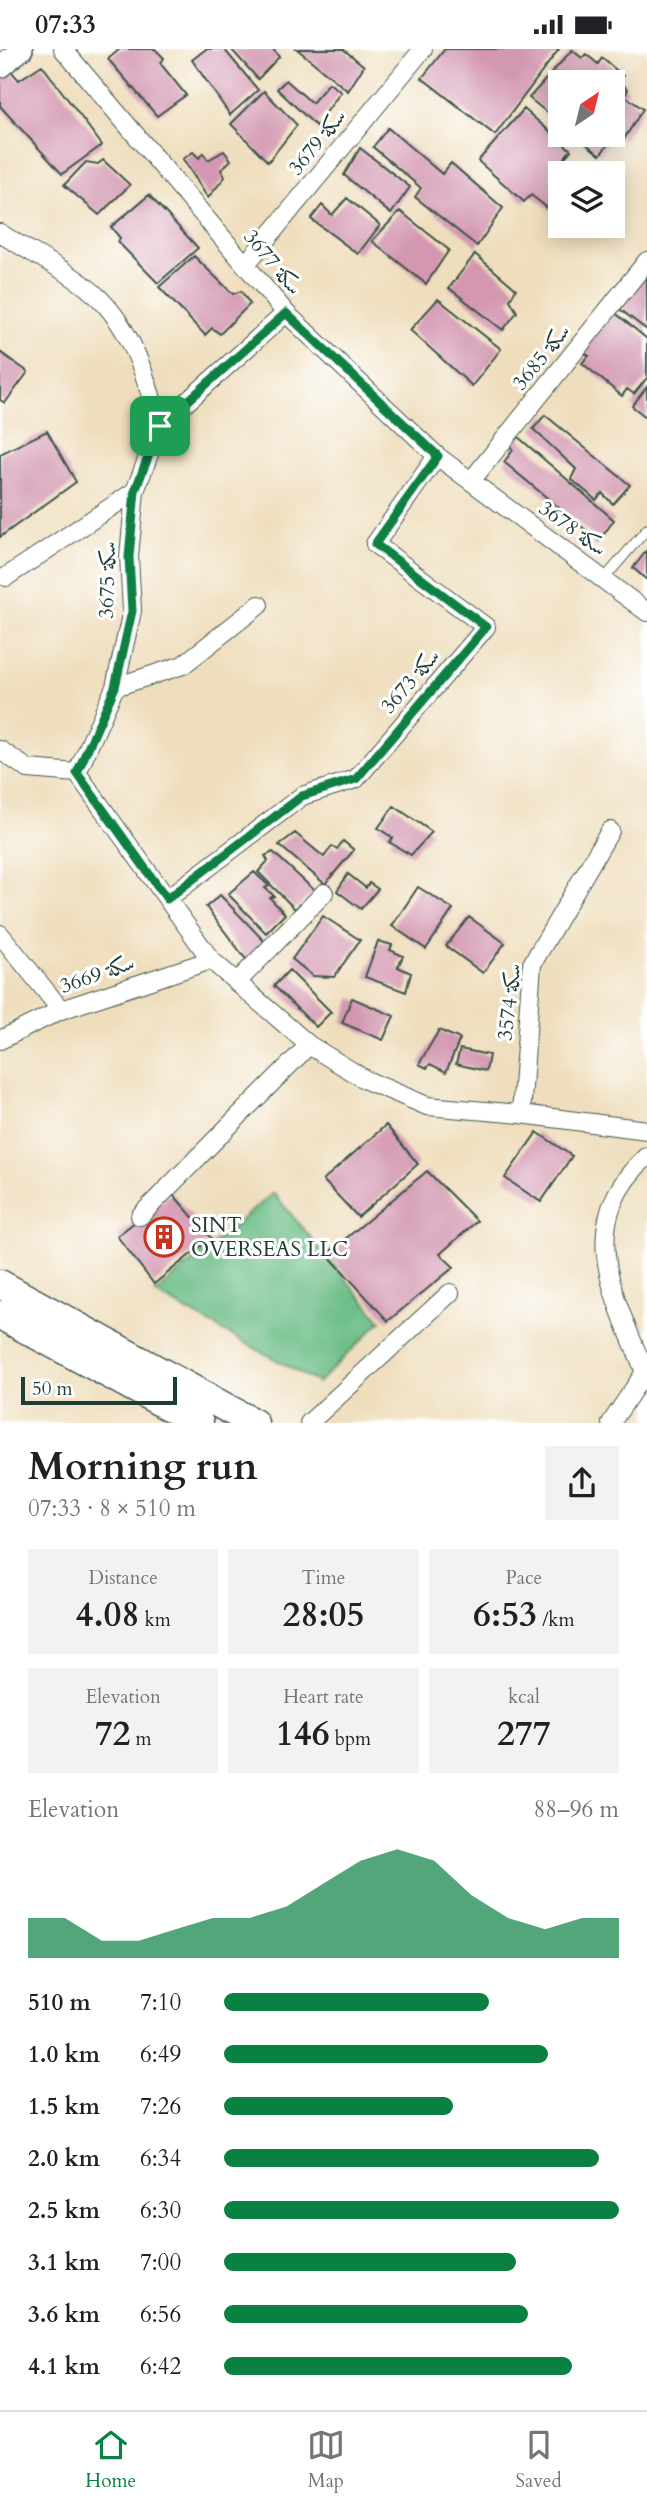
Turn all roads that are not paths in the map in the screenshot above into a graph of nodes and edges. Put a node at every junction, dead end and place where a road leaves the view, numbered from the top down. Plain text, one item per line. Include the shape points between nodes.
1 (22, 49) edge
2 (63, 49) edge
3 (423, 49) edge
4 (0, 67) edge
5 (0, 233) edge
6 (647, 261) edge
7 (246, 264) junction
8 (286, 313) junction
9 (160, 426) junction
10 (438, 456) junction
11 (471, 481) junction
12 (135, 491) junction
13 (647, 529) edge
14 (6, 577) dead end
15 (604, 579) junction
16 (259, 605) dead end
17 (647, 612) edge
18 (115, 687) junction
19 (0, 750) edge
20 (77, 773) junction
21 (610, 831) dead end
22 (324, 893) dead end
23 (167, 899) junction
24 (0, 934) edge
25 (211, 960) junction
26 (237, 982) junction
27 (61, 1010) junction
28 (0, 1039) edge
29 (309, 1045) junction
30 (521, 1114) junction
31 (647, 1130) edge
32 (647, 1156) edge
33 (140, 1216) dead end
34 (0, 1284) edge
35 (450, 1293) dead end
36 (0, 1315) edge
37 (646, 1373) edge
38 (177, 1415) edge
39 (199, 1423) edge
40 (254, 1423) edge
41 (310, 1423) edge
42 (611, 1423) edge

1 - 4 street
2 - 7 street, سكة 3677
3 - 7 street, سكة 3679
5 - 9 street via 100,299 127,335
6 - 11 street, سكة 3685
7 - 8 street, سكة 3677
8 - 9 street, سكة 3675
8 - 10 street, سكة 3677
9 - 12 street, سكة 3675
10 - 11 street, سكة 3677
10 - 23 street, سكة 3673 via 375,544 486,627 356,779 302,796
11 - 15 street, سكة 3678
12 - 14 street
12 - 18 street, سكة 3675 via 129,557 132,611
13 - 15 lane
15 - 17 street, سكة 3678
16 - 18 street via 183,665
18 - 20 street, سكة 3675
19 - 20 street via 28,769
20 - 23 street
21 - 30 street, سكة 3574 via 532,964
22 - 26 street
23 - 25 street
24 - 27 street
25 - 26 street
25 - 27 street, سكة 3669
26 - 29 street
27 - 28 street, سكة 3669
29 - 30 street via 366,1080 427,1106
29 - 33 street
30 - 31 street
32 - 37 street via 610,1205 603,1238 611,1287
34 - 40 main road
35 - 41 street
36 - 38 main road
37 - 42 street
38 - 39 main road

